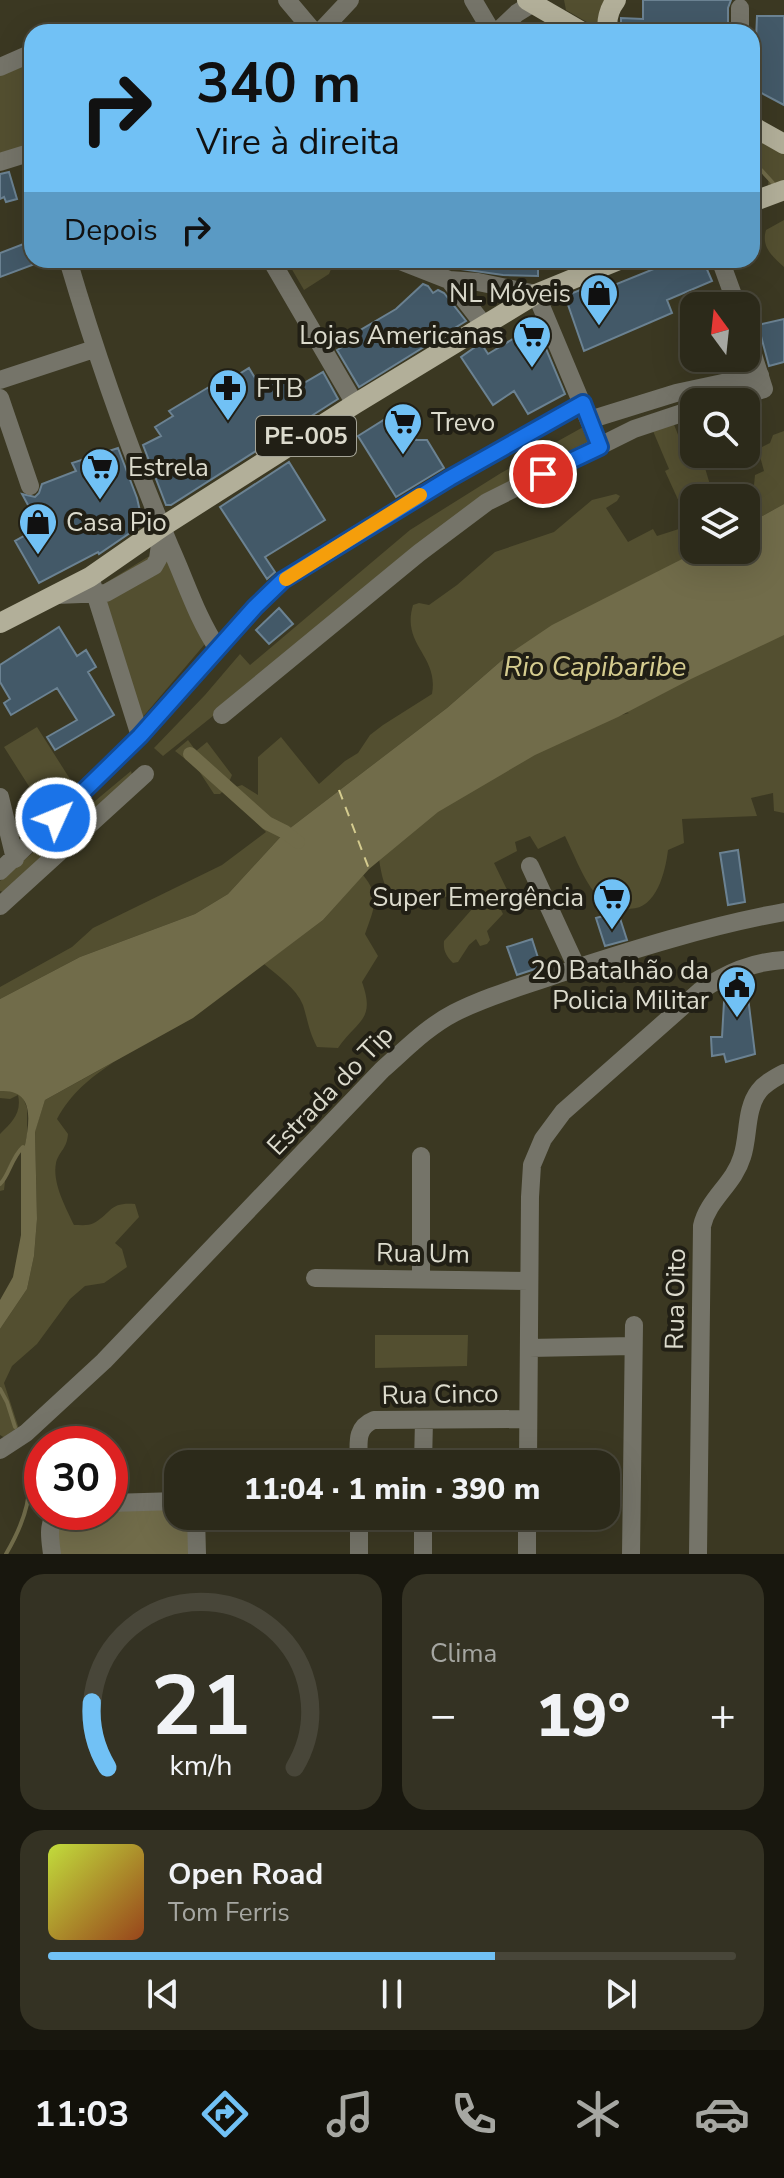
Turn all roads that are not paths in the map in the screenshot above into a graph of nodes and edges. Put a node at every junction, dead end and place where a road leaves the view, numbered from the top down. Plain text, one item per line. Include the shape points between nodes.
1 (287, 0) edge
2 (350, 0) edge
3 (473, 0) edge
4 (616, 0) edge
5 (528, 4) edge
6 (740, 8) dead end
7 (307, 24) edge
8 (328, 24) edge
9 (490, 24) edge
10 (505, 24) edge
11 (564, 24) edge
12 (606, 24) edge
13 (740, 24) edge
14 (24, 56) edge
15 (0, 67) edge
16 (760, 130) edge
17 (784, 144) edge
18 (24, 155) edge
19 (0, 162) edge
20 (784, 190) edge
21 (760, 199) edge
22 (70, 268) edge
23 (276, 268) edge
24 (426, 268) edge
25 (599, 268) edge
26 (723, 268) edge
27 (449, 280) junction
28 (732, 292) edge
29 (536, 294) junction
30 (484, 325) junction
31 (94, 349) junction
32 (758, 372) edge
33 (0, 380) edge
34 (762, 383) junction
35 (751, 388) edge
36 (0, 398) edge
37 (355, 404) junction
38 (586, 412) junction
39 (680, 414) edge
40 (600, 447) junction
41 (30, 486) dead end
42 (162, 527) junction
43 (93, 586) junction
44 (0, 623) edge
45 (218, 649) junction
46 (222, 715) dead end
47 (140, 736) junction
48 (145, 774) dead end
49 (0, 797) edge
50 (7, 865) edge
51 (530, 866) dead end
52 (0, 906) edge
53 (784, 912) edge
54 (784, 960) edge
55 (577, 968) junction
56 (784, 1073) edge
57 (421, 1156) dead end
58 (315, 1278) dead end
59 (421, 1279) junction
60 (529, 1281) junction
61 (634, 1325) dead end
62 (632, 1346) junction
63 (529, 1348) junction
64 (528, 1419) junction
65 (424, 1420) junction
66 (0, 1450) edge
67 (359, 1450) edge
68 (423, 1450) edge
69 (528, 1450) edge
70 (164, 1501) edge
71 (128, 1502) edge
72 (49, 1530) edge
73 (196, 1530) edge
74 (359, 1530) edge
75 (423, 1530) edge
76 (527, 1530) edge
77 (52, 1554) edge
78 (197, 1554) edge
79 (359, 1554) edge
80 (423, 1554) edge
81 (527, 1554) edge
82 (631, 1554) edge
83 (698, 1554) edge

1 - 7 street
2 - 8 street
3 - 9 street
4 - 12 main road
5 - 10 street
5 - 11 main road
6 - 13 street
14 - 15 street
16 - 17 main road
18 - 19 street
20 - 21 main road
22 - 31 street
23 - 37 street
24 - 27 street
25 - 29 main road, PE-005
26 - 28 street
27 - 29 street
27 - 30 street
29 - 30 main road, PE-005
29 - 38 street
30 - 37 main road, PE-005
31 - 33 street
31 - 42 street
32 - 34 street
34 - 35 street
34 - 38 street
36 - 41 street
37 - 42 main road, PE-005
38 - 40 street
38 - 45 street via 436,486 283,580
39 - 40 street
40 - 46 street via 463,518
42 - 43 main road, PE-005
42 - 45 street
43 - 44 main road, PE-005 via 56,595
43 - 47 street
45 - 47 street
47 - 50 street
48 - 52 street
49 - 50 street
51 - 55 street
53 - 55 street, Estrada do Tip via 712,927
54 - 60 street via 743,966 700,991 563,1112 532,1165
55 - 66 street, Estrada do Tip via 492,997 425,1031 104,1361
56 - 83 street, Rua Oito via 757,1093 742,1158 705,1212 702,1226
57 - 59 street
58 - 59 street, Rua Um
59 - 60 street, Rua Um
60 - 63 street
61 - 62 street
62 - 63 street
62 - 82 street
63 - 64 street
64 - 65 street, Rua Cinco
64 - 69 street
65 - 67 street, Rua Cinco via 374,1420 362,1427
65 - 68 street
70 - 71 street
72 - 77 street
73 - 78 street
74 - 79 street
75 - 80 street
76 - 81 street

